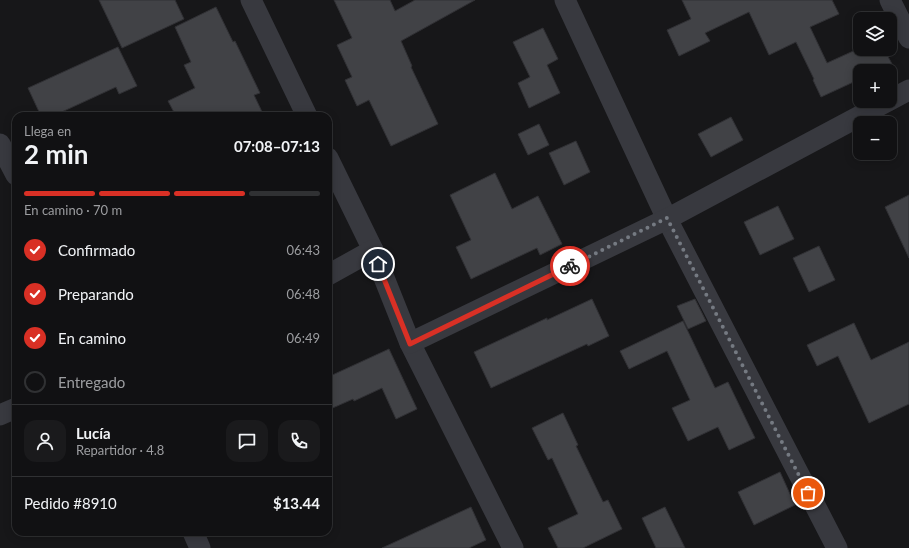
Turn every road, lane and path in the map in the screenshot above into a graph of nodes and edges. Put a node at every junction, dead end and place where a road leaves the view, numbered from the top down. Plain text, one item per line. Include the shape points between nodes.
1 (251, 0) edge
2 (565, 0) edge
3 (890, 0) edge
4 (909, 38) edge
5 (909, 90) edge
6 (897, 97) edge
7 (876, 108) edge
8 (305, 112) edge
9 (0, 144) edge
10 (332, 166) edge
11 (12, 167) edge
12 (667, 218) junction
13 (373, 250) junction
14 (332, 273) edge
15 (410, 344) junction
16 (12, 410) edge
17 (0, 415) edge
18 (195, 536) edge
19 (200, 548) edge
20 (513, 548) edge
21 (837, 548) edge

1 - 8 street
2 - 12 street
3 - 4 street
5 - 6 street
7 - 12 street
9 - 11 street
10 - 13 street
12 - 15 street
12 - 21 street
13 - 14 street
13 - 15 street
15 - 20 street
16 - 17 street
18 - 19 street

